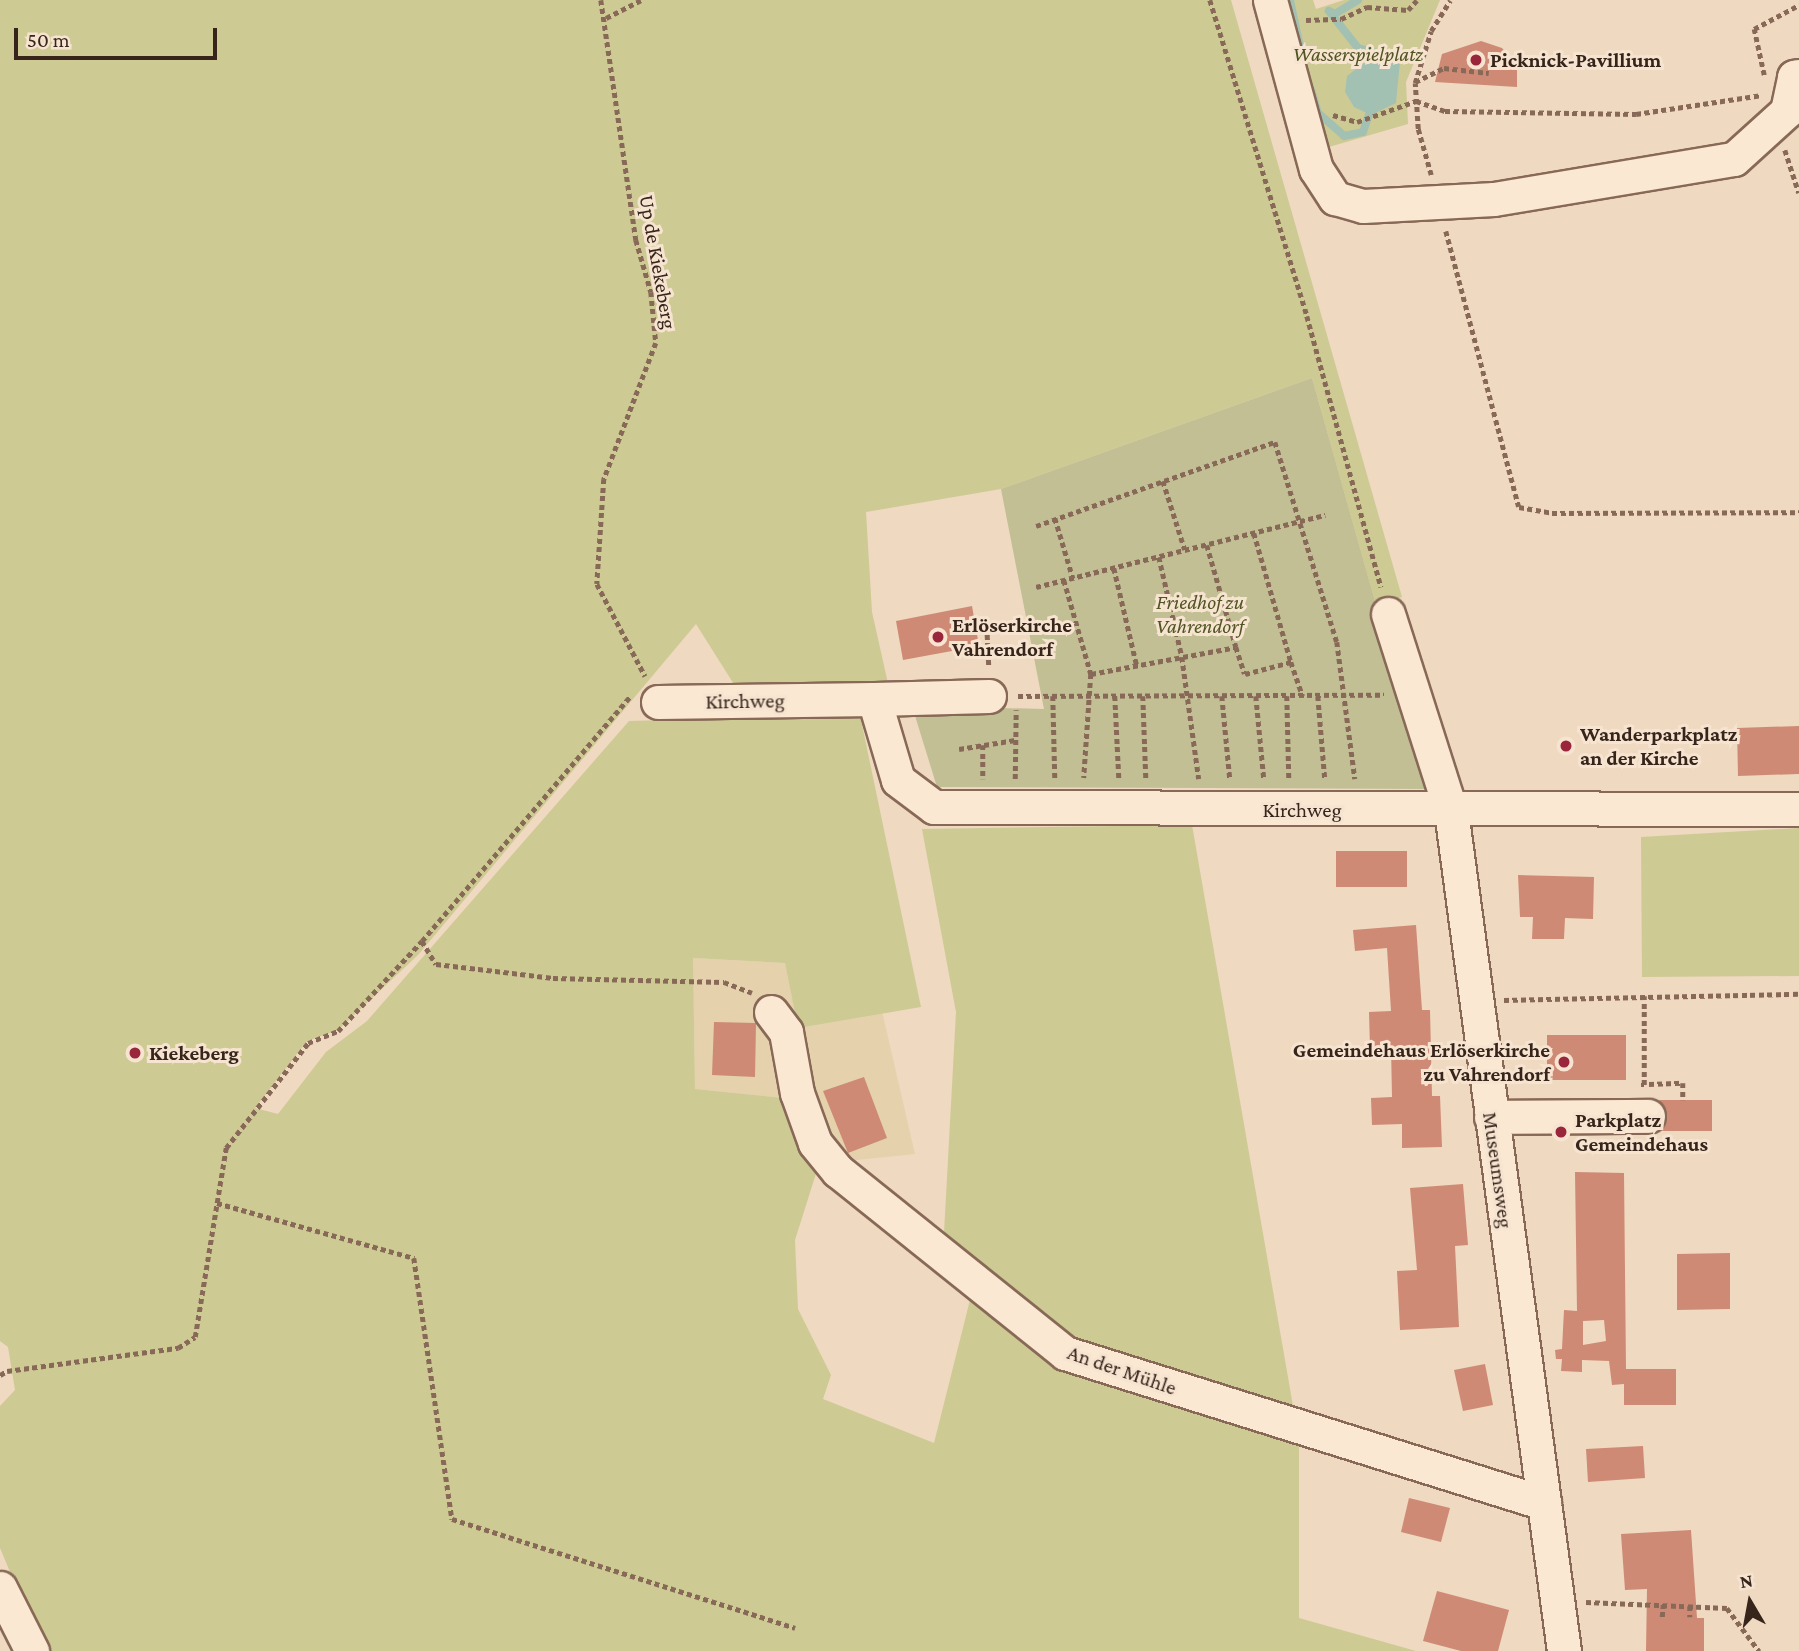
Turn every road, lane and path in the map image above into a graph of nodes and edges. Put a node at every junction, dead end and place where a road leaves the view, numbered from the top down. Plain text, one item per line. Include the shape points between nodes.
1 (601, 0) edge
2 (641, 0) edge
3 (1210, 0) edge
4 (1270, 0) edge
5 (1417, 0) edge
6 (1450, 0) edge
7 (1799, 5) edge
8 (1326, 17) dead end
9 (606, 18) junction
10 (1754, 29) dead end
11 (1489, 73) dead end
12 (1795, 82) edge
13 (1415, 83) junction
14 (1416, 101) junction
15 (1357, 122) dead end
16 (1438, 202) junction
17 (1163, 481) junction
18 (1799, 512) edge
19 (1325, 515) dead end
20 (1055, 519) junction
21 (1303, 521) junction
22 (1036, 526) dead end
23 (1254, 533) junction
24 (1207, 545) junction
25 (1185, 551) junction
26 (1159, 557) junction
27 (1114, 568) junction
28 (1073, 578) junction
29 (1065, 580) junction
30 (1036, 587) dead end
31 (1388, 614) joint
32 (976, 628) dead end
33 (1236, 648) junction
34 (1182, 657) junction
35 (1291, 662) junction
36 (1137, 666) junction
37 (1091, 674) junction
38 (652, 690) junction
39 (1413, 693) junction
40 (1003, 696) junction
41 (1053, 696) junction
42 (1087, 696) junction
43 (1115, 696) junction
44 (1143, 696) junction
45 (1189, 696) junction
46 (1222, 696) junction
47 (1256, 696) junction
48 (1287, 696) junction
49 (1303, 696) junction
50 (1318, 696) junction
51 (1348, 696) junction
52 (874, 699) junction
53 (1015, 740) junction
54 (983, 745) junction
55 (959, 749) dead end
56 (984, 779) dead end
57 (1015, 779) dead end
58 (1055, 780) dead end
59 (1084, 780) dead end
60 (1119, 780) dead end
61 (1146, 780) dead end
62 (1199, 780) dead end
63 (1230, 780) dead end
64 (1264, 780) dead end
65 (1289, 780) dead end
66 (1325, 780) dead end
67 (1355, 780) dead end
68 (1799, 809) edge
69 (1451, 811) junction
70 (422, 941) junction
71 (1799, 994) edge
72 (1644, 995) junction
73 (1475, 1001) junction
74 (771, 1012) joint
75 (1632, 1085) dead end
76 (1646, 1100) junction
77 (1683, 1100) dead end
78 (1491, 1117) junction
79 (217, 1203) junction
80 (0, 1376) edge
81 (1544, 1503) junction
82 (0, 1588) edge
83 (1558, 1601) junction
84 (1663, 1605) junction
85 (1690, 1606) junction
86 (1662, 1617) dead end
87 (1690, 1618) dead end
88 (795, 1628) dead end
89 (32, 1651) edge
90 (1564, 1651) edge
91 (1759, 1651) edge

1 - 9 path, Up de Kiekeberg
2 - 9 path
3 - 31 path via 1307,316
4 - 16 street via 1316,169 1335,198 1363,206
5 - 8 path via 1408,10 1367,7 1341,19
6 - 13 path via 1431,31
7 - 10 path
9 - 38 path, Up de Kiekeberg via 636,240 651,292 656,344 604,479 597,584
11 - 13 path via 1444,68
12 - 14 path via 1636,114 1445,111
12 - 16 street via 1787,111 1734,159 1494,199
13 - 14 path
14 - 15 path
14 - 16 path via 1418,129
16 - 18 path via 1519,507 1552,513
17 - 20 path
17 - 21 path via 1275,442
17 - 25 path
19 - 21 path
20 - 22 path
20 - 28 path
21 - 23 path
21 - 51 path
23 - 24 path
23 - 35 path
24 - 25 path
24 - 33 path
25 - 26 path
26 - 27 path
26 - 34 path
27 - 28 path
27 - 36 path
28 - 29 path
29 - 30 path
29 - 37 path
31 - 39 street, Museumsweg
32 - 40 path via 987,626
33 - 34 path
33 - 35 path via 1245,674
34 - 36 path
34 - 45 path
35 - 49 path
36 - 37 path
37 - 42 path
38 - 52 street, Kirchweg
38 - 70 path
39 - 51 path
39 - 69 street, Museumsweg
40 - 41 path
40 - 52 street, Kirchweg
40 - 53 path
41 - 42 path
41 - 58 path
42 - 43 path
42 - 59 path
43 - 44 path
43 - 60 path
44 - 45 path
44 - 61 path
45 - 46 path
45 - 62 path
46 - 47 path
46 - 63 path
47 - 48 path
47 - 64 path
48 - 49 path
48 - 65 path
49 - 50 path
50 - 51 path
50 - 66 path
51 - 67 path
52 - 69 street, Kirchweg via 898,780 934,807
53 - 54 path
53 - 57 path
54 - 55 path
54 - 56 path
68 - 69 street, Kirchweg
69 - 73 street, Museumsweg
70 - 74 path via 436,964 553,978 724,982 757,995
70 - 79 path via 338,1031 308,1043 236,1133 226,1148
71 - 72 path
72 - 73 path
72 - 76 path
73 - 78 street, Museumsweg
74 - 81 street, An der Mühle via 786,1032 797,1093 815,1143 838,1171 1065,1353
75 - 76 path
76 - 77 path via 1683,1083
76 - 78 street
78 - 81 street, Museumsweg
79 - 80 path via 195,1337 178,1348 7,1371
79 - 88 path via 414,1258 452,1519
81 - 83 street, Museumsweg
82 - 89 street
83 - 84 path
83 - 90 street, Museumsweg
84 - 85 path
84 - 86 path
85 - 87 path
85 - 91 path via 1727,1608

